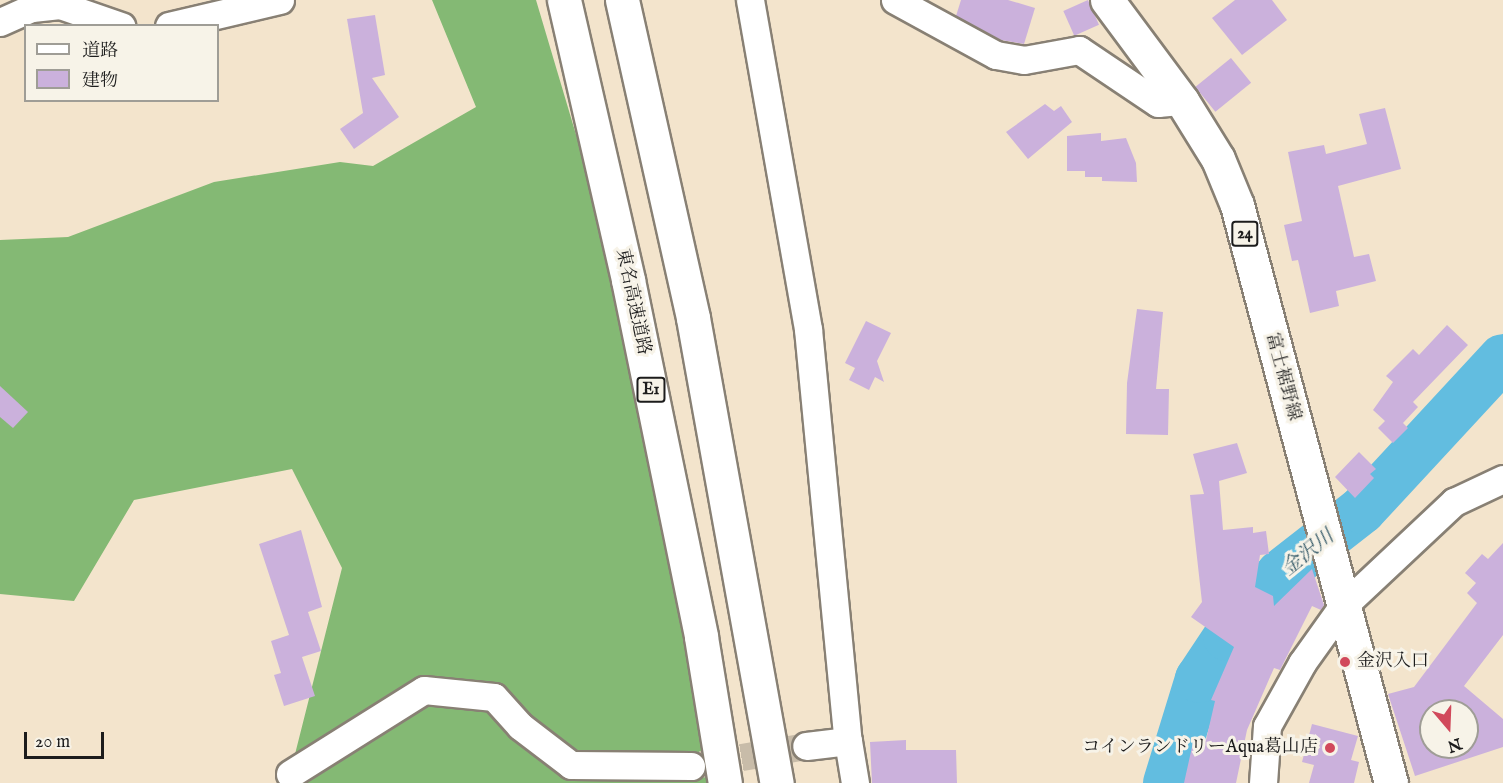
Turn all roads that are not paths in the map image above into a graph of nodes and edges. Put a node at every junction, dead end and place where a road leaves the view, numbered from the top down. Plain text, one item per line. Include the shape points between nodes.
1 (280, 0) edge
2 (564, 0) edge
3 (622, 0) edge
4 (750, 0) edge
5 (895, 0) edge
6 (1107, 0) edge
7 (0, 22) edge
8 (115, 24) edge
9 (178, 24) edge
10 (1182, 101) junction
11 (1503, 479) edge
12 (1342, 607) junction
13 (848, 741) junction
14 (806, 746) tunnel mouth
15 (691, 766) tunnel mouth
16 (290, 774) dead end
17 (724, 783) edge
18 (777, 783) edge
19 (855, 783) edge
20 (1263, 783) edge
21 (1391, 783) edge

1 - 9 street
2 - 17 main road, 東名高速道路 / E1 via 633,303 701,637
3 - 18 main road via 693,318
4 - 13 street via 808,329
5 - 10 street via 996,55 1024,60 1079,50 1158,103
6 - 10 main road, 富士裾野線 / 24
7 - 8 street via 32,8 60,5
10 - 12 main road, 富士裾野線 / 24 via 1218,159 1237,205
11 - 12 street via 1454,502
12 - 20 street via 1302,663 1268,726
12 - 21 main road, 富士裾野線 / 24
13 - 14 street
13 - 19 street
15 - 16 street via 571,765 520,726 494,697 424,690

